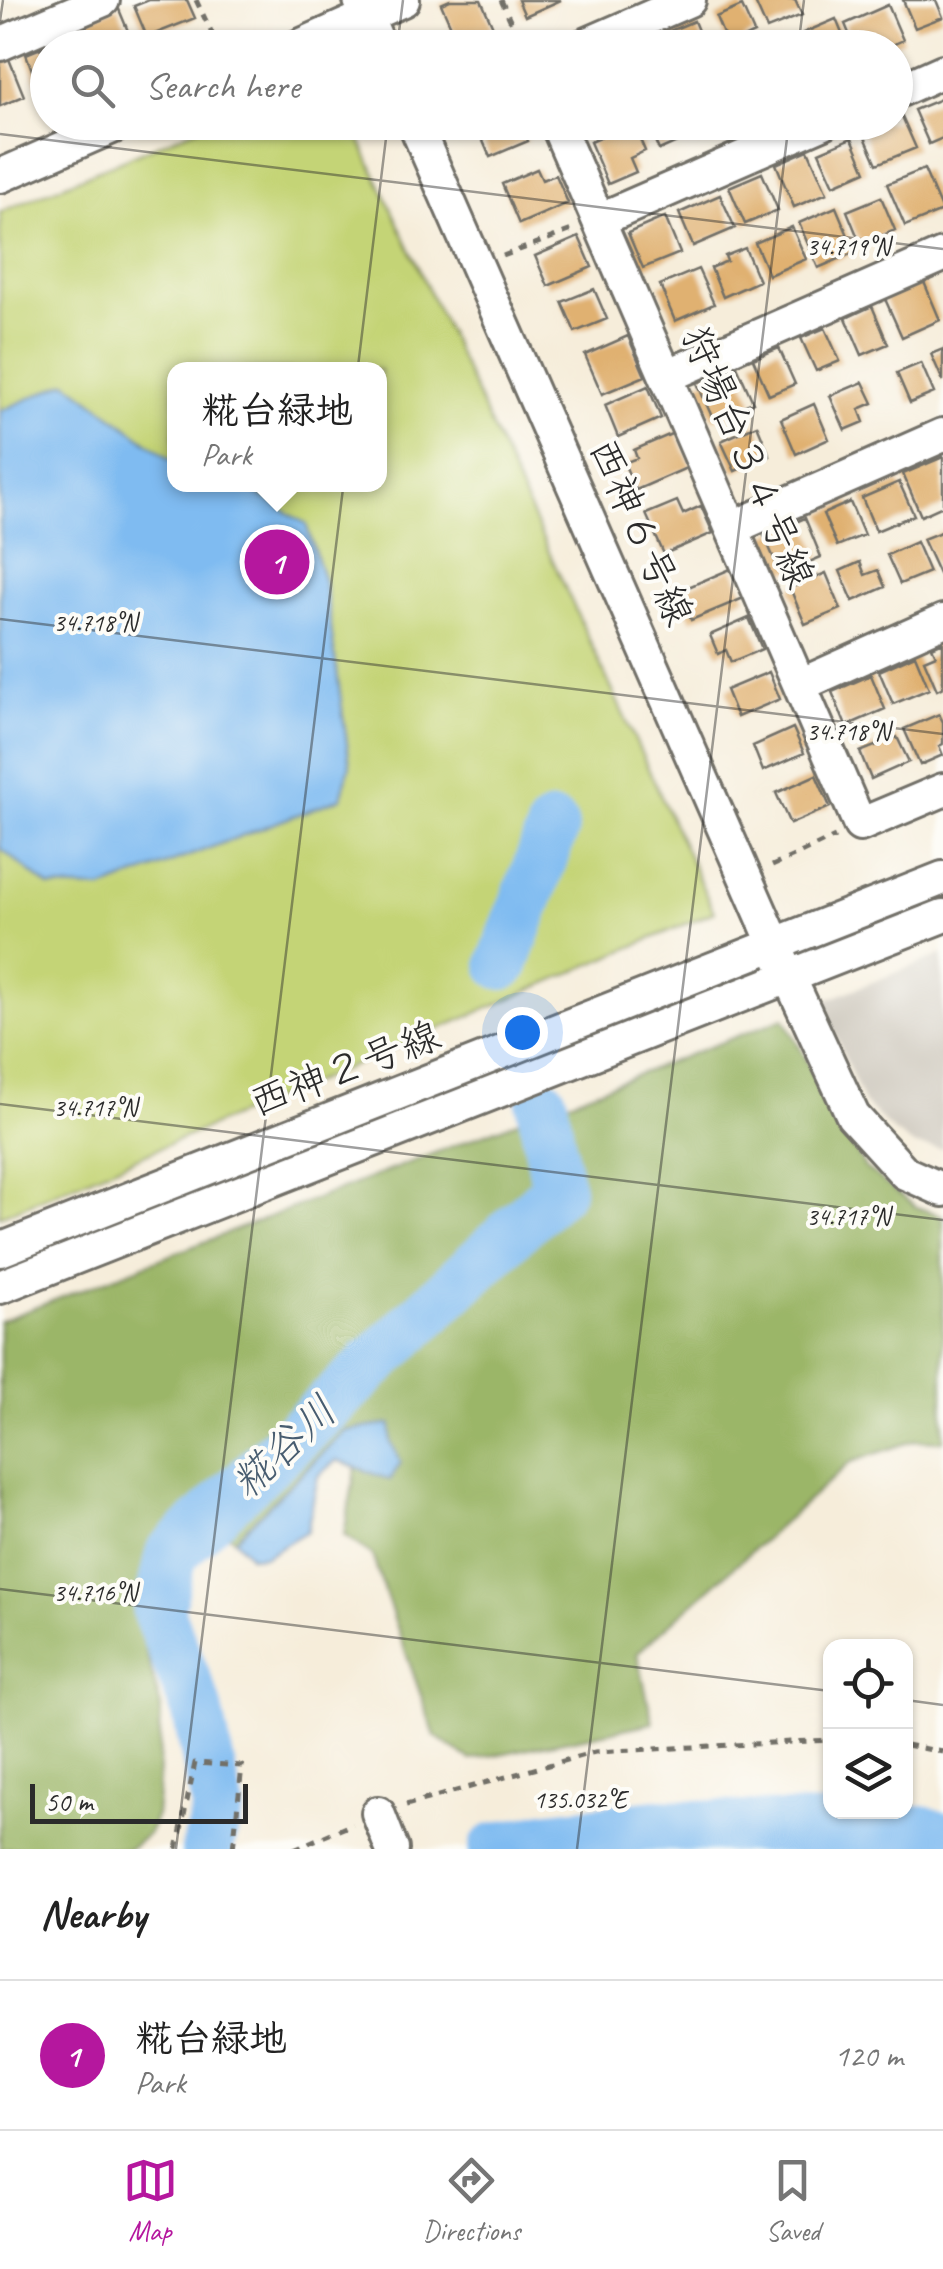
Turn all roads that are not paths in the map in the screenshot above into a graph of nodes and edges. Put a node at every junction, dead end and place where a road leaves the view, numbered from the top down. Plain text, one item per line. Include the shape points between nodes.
1 (103, 0) edge
2 (403, 0) edge
3 (689, 0) edge
4 (363, 8) edge
5 (33, 30) edge
6 (326, 30) edge
7 (620, 30) edge
8 (30, 31) edge
9 (0, 44) edge
10 (943, 71) edge
11 (913, 84) edge
12 (82, 140) edge
13 (422, 140) edge
14 (564, 140) edge
15 (783, 140) edge
16 (0, 176) edge
17 (599, 220) junction
18 (943, 255) edge
19 (667, 376) junction
20 (943, 435) edge
21 (732, 528) junction
22 (943, 621) edge
23 (800, 685) junction
24 (943, 790) edge
25 (943, 878) edge
26 (943, 916) edge
27 (776, 945) junction
28 (789, 977) junction
29 (943, 1190) edge
30 (0, 1250) edge
31 (0, 1287) edge
32 (378, 1813) road end
33 (392, 1849) edge

1 - 5 street
2 - 4 street
3 - 7 street
4 - 6 street
8 - 9 street
10 - 11 street
12 - 16 street
13 - 27 street, 西神６号線
14 - 17 street, 狩場台３４号線
15 - 17 street
17 - 19 street, 狩場台３４号線
18 - 19 street
19 - 21 street, 狩場台３４号線
20 - 21 street
21 - 23 street, 狩場台３４号線
22 - 23 street
23 - 24 street, 狩場台３４号線 via 860,825
25 - 27 street, 西神２号線
26 - 28 street, 西神２号線
27 - 28 street, 西神６号線
27 - 30 street, 西神２号線
28 - 29 street, 西神６号線 via 853,1116 905,1173
28 - 31 street, 西神２号線
32 - 33 street

